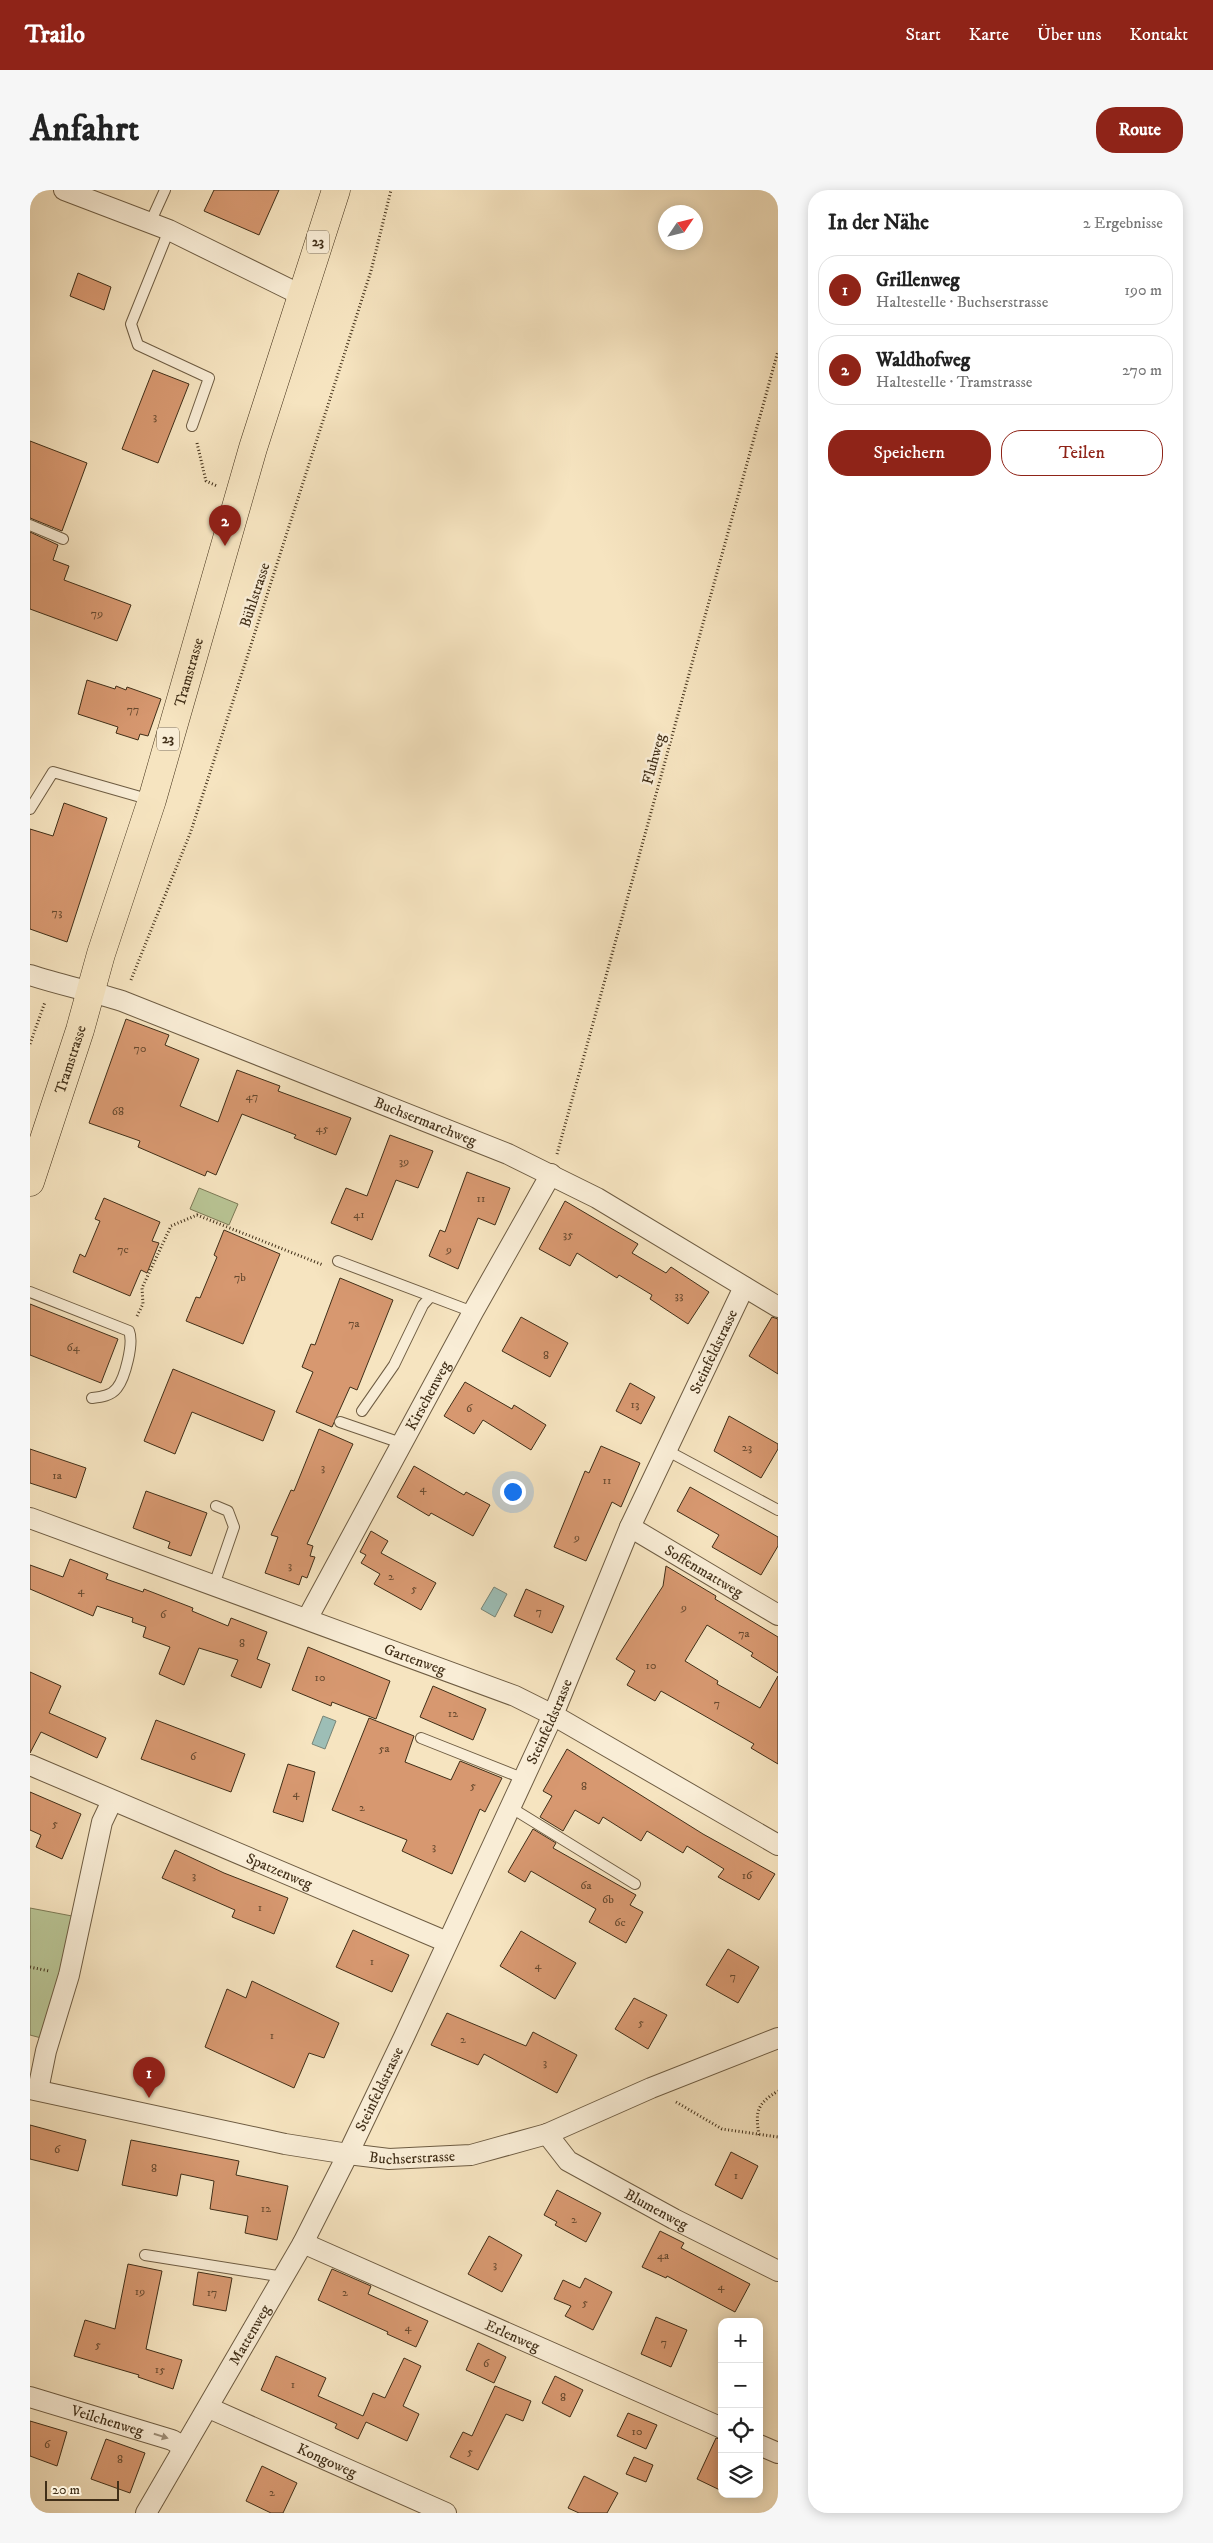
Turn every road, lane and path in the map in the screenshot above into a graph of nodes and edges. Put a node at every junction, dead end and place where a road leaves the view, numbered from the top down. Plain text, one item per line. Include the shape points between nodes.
1 (64, 190) edge
2 (165, 190) edge
3 (336, 190) edge
4 (391, 190) edge
5 (150, 223) junction
6 (169, 230) junction
7 (301, 294) junction
8 (778, 351) edge
9 (192, 426) joint
10 (240, 496) junction
11 (30, 526) edge
12 (63, 539) dead end
13 (152, 800) junction
14 (30, 809) edge
15 (30, 975) edge
16 (52, 982) junction
17 (91, 992) junction
18 (122, 1002) junction
19 (30, 1044) edge
20 (551, 1174) junction
21 (30, 1182) edge
22 (338, 1261) dead end
23 (324, 1266) dead end
24 (744, 1287) junction
25 (30, 1292) edge
26 (431, 1296) junction
27 (778, 1307) edge
28 (473, 1312) junction
29 (129, 1331) junction
30 (92, 1398) dead end
31 (362, 1411) dead end
32 (340, 1422) dead end
33 (401, 1443) junction
34 (666, 1450) junction
35 (216, 1506) dead end
36 (778, 1510) edge
37 (30, 1518) edge
38 (630, 1527) junction
39 (214, 1585) junction
40 (778, 1615) edge
41 (307, 1619) junction
42 (552, 1715) junction
43 (421, 1738) dead end
44 (30, 1765) edge
45 (522, 1778) junction
46 (112, 1801) junction
47 (510, 1807) junction
48 (778, 1845) edge
49 (634, 1884) dead end
50 (446, 1942) junction
51 (778, 2038) edge
52 (651, 2088) junction
53 (34, 2090) edge
54 (778, 2091) edge
55 (547, 2134) junction
56 (760, 2135) junction
57 (778, 2137) edge
58 (348, 2154) junction
59 (303, 2243) junction
60 (145, 2255) dead end
61 (778, 2271) edge
62 (284, 2277) junction
63 (30, 2397) edge
64 (208, 2408) junction
65 (718, 2426) edge
66 (184, 2447) junction
67 (763, 2447) edge
68 (778, 2453) edge
69 (146, 2513) edge
70 (446, 2513) edge

1 - 5 street
2 - 5 lane
3 - 7 main road, Tramstrasse / 23
4 - 18 path, Bühlstrasse via 371,271 191,831
5 - 6 street
6 - 7 street
6 - 9 lane via 131,324 138,345 209,378
7 - 10 main road, Tramstrasse / 23
8 - 20 path, Fluhweg
9 - 10 path via 206,481
10 - 13 main road, Tramstrasse / 23
11 - 12 lane
13 - 14 lane via 53,772
13 - 17 main road, Tramstrasse / 23 via 100,954
15 - 16 street, Buchsermarchweg
16 - 17 street, Buchsermarchweg
16 - 19 path
17 - 18 street, Buchsermarchweg
17 - 21 main road, Tramstrasse / 23
18 - 20 street, Buchsermarchweg via 508,1154
20 - 24 street, Buchsermarchweg via 597,1198
20 - 28 street, Kirschenweg
22 - 26 lane
23 - 29 path via 197,1216 171,1226 142,1288 143,1304
24 - 27 street, Buchsermarchweg
24 - 34 street, Steinfeldstrasse
25 - 29 lane
26 - 28 lane
26 - 31 lane via 423,1305 394,1365
28 - 33 street, Kirschenweg
29 - 30 lane via 131,1348 117,1388 106,1397
32 - 33 lane
33 - 41 street, Kirschenweg
34 - 36 lane
34 - 38 street, Steinfeldstrasse
35 - 39 lane via 228,1511 234,1527
37 - 39 street, Gartenweg
38 - 40 street, Soffenmattweg
38 - 42 street, Steinfeldstrasse
39 - 41 street, Gartenweg
41 - 42 street, Gartenweg via 515,1696
42 - 45 street, Steinfeldstrasse
42 - 48 street, Gartenweg
43 - 45 lane
44 - 46 street, Spatzenweg
45 - 47 street, Steinfeldstrasse
46 - 50 street, Spatzenweg
46 - 53 street via 102,1822 69,1975
47 - 49 lane
47 - 50 street, Steinfeldstrasse
50 - 58 street, Steinfeldstrasse
51 - 52 street, Buchserstrasse
52 - 55 street, Buchserstrasse
52 - 56 path via 722,2129
53 - 58 street, Buchserstrasse via 285,2144
54 - 56 path via 762,2100 756,2116
55 - 58 street, Buchserstrasse via 471,2155 390,2159
55 - 61 street, Blumenweg via 568,2161
56 - 57 path
58 - 59 street, Mattenweg
59 - 62 street, Mattenweg
59 - 65 street, Erlenweg
60 - 62 lane
62 - 64 street, Mattenweg
63 -> 66 street, Veilchenweg via 172,2440
64 - 66 street, Mattenweg
64 - 70 street, Kongoweg
66 - 69 street, Mattenweg
67 - 68 street

